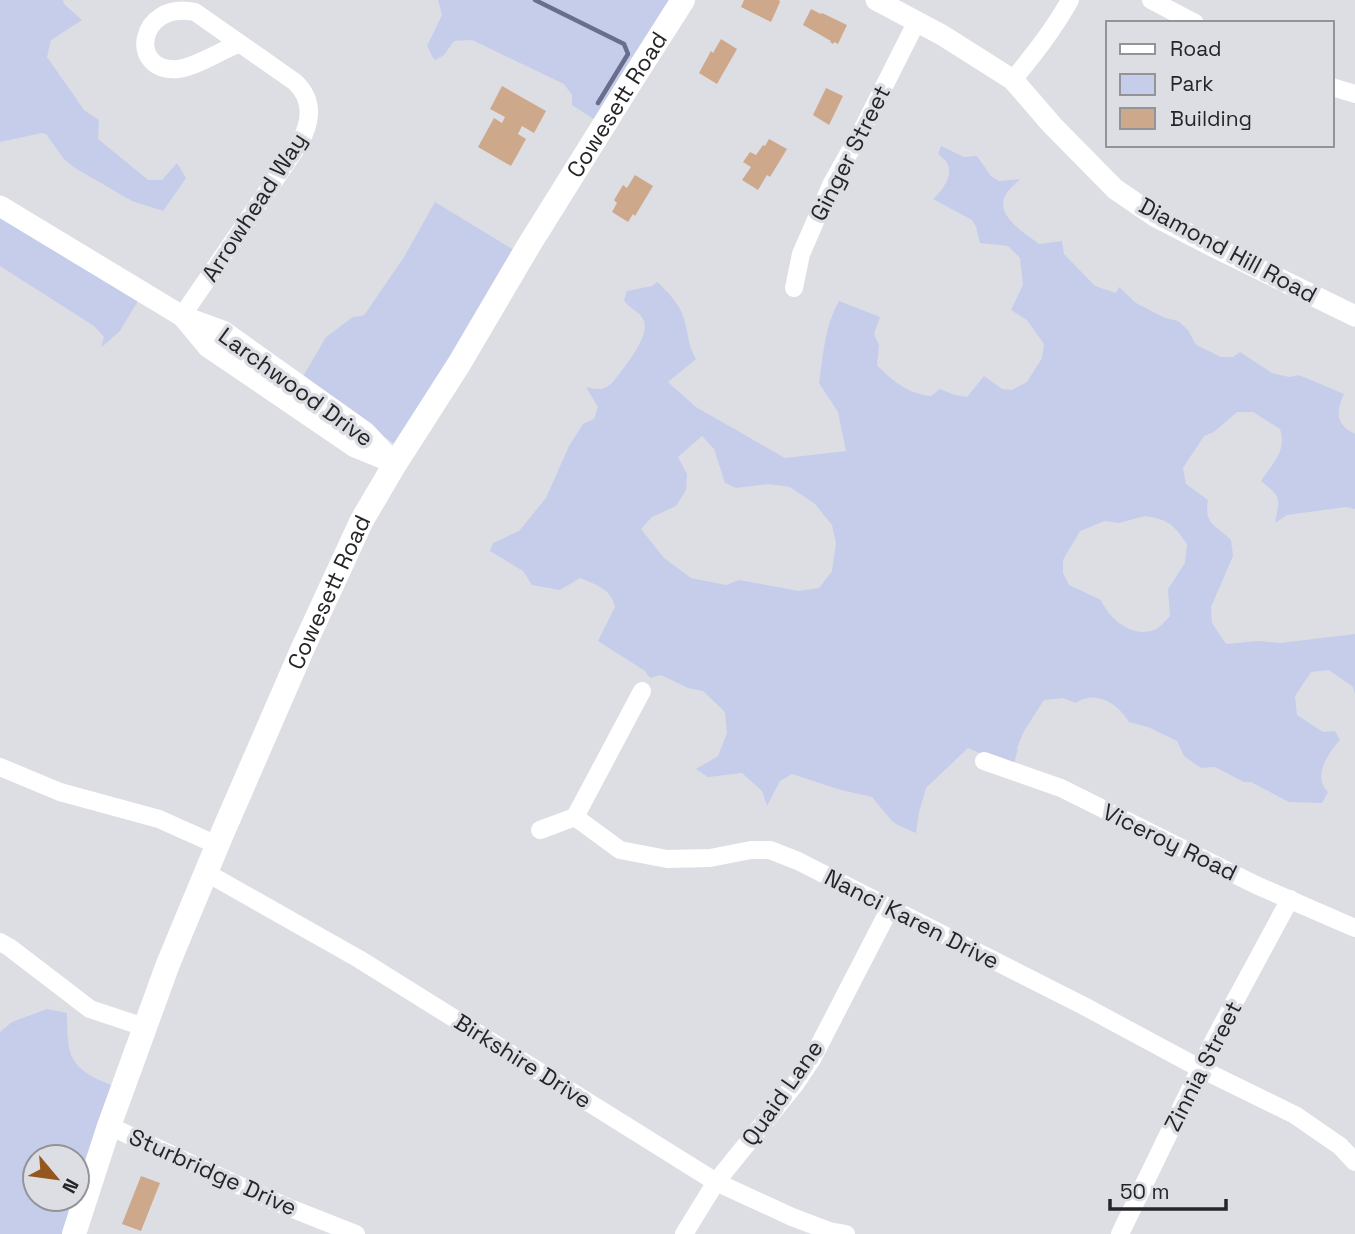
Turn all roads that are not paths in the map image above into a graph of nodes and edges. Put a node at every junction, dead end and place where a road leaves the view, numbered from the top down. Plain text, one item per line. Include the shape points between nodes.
1 (682, 0) edge
2 (876, 0) edge
3 (1070, 0) edge
4 (1151, 0) edge
5 (1191, 21) edge
6 (917, 22) junction
7 (239, 43) junction
8 (1013, 80) junction
9 (1334, 88) edge
10 (1355, 94) edge
11 (0, 206) edge
12 (794, 288) dead end
13 (182, 316) junction
14 (1355, 316) edge
15 (395, 464) junction
16 (642, 691) dead end
17 (984, 761) dead end
18 (0, 767) edge
19 (575, 817) junction
20 (540, 830) dead end
21 (217, 845) junction
22 (207, 873) junction
23 (1290, 899) junction
24 (890, 908) junction
25 (1354, 925) edge
26 (0, 942) edge
27 (144, 1027) junction
28 (1201, 1069) junction
29 (108, 1126) junction
30 (1355, 1162) edge
31 (716, 1182) junction
32 (74, 1234) edge
33 (356, 1234) edge
34 (684, 1234) edge
35 (846, 1234) edge
36 (1120, 1234) edge

1 - 15 main road, Cowesett Road
2 - 6 street, Diamond Hill Road
3 - 8 street
4 - 5 street
6 - 8 street, Diamond Hill Road
6 - 12 street, Ginger Street via 831,185 801,254
7 - 7 street, Arrowhead Way via 195,12 176,6 166,7 150,19 144,37 157,63 178,69
7 - 13 street, Arrowhead Way via 301,88 309,105 308,122 298,146
8 - 14 street, Diamond Hill Road via 1115,189 1156,217
9 - 10 street
11 - 13 street, Larchwood Drive
13 - 15 street, Larchwood Drive via 223,331 365,432
15 - 21 main road, Cowesett Road via 362,520
16 - 19 street
17 - 23 street, Viceroy Road via 1061,789
18 - 21 street via 60,792 159,819
19 - 20 street
19 - 24 street, Nanci Karen Drive via 620,850 667,859 769,850
21 - 22 main road, Cowesett Road
22 - 27 main road, Cowesett Road
22 - 31 street, Birkshire Drive via 359,959
23 - 25 street, Viceroy Road
23 - 28 street, Zinnia Street
24 - 28 street, Nanci Karen Drive
24 - 31 street, Quaid Lane via 812,1059
26 - 27 street via 90,1009
27 - 29 main road, Cowesett Road
28 - 30 street, Nanci Karen Drive via 1295,1115
28 - 36 street, Zinnia Street
29 - 32 main road, Cowesett Road
29 - 33 street, Sturbridge Drive
31 - 34 street, Quaid Lane
31 - 35 street, Birkshire Drive via 792,1217

